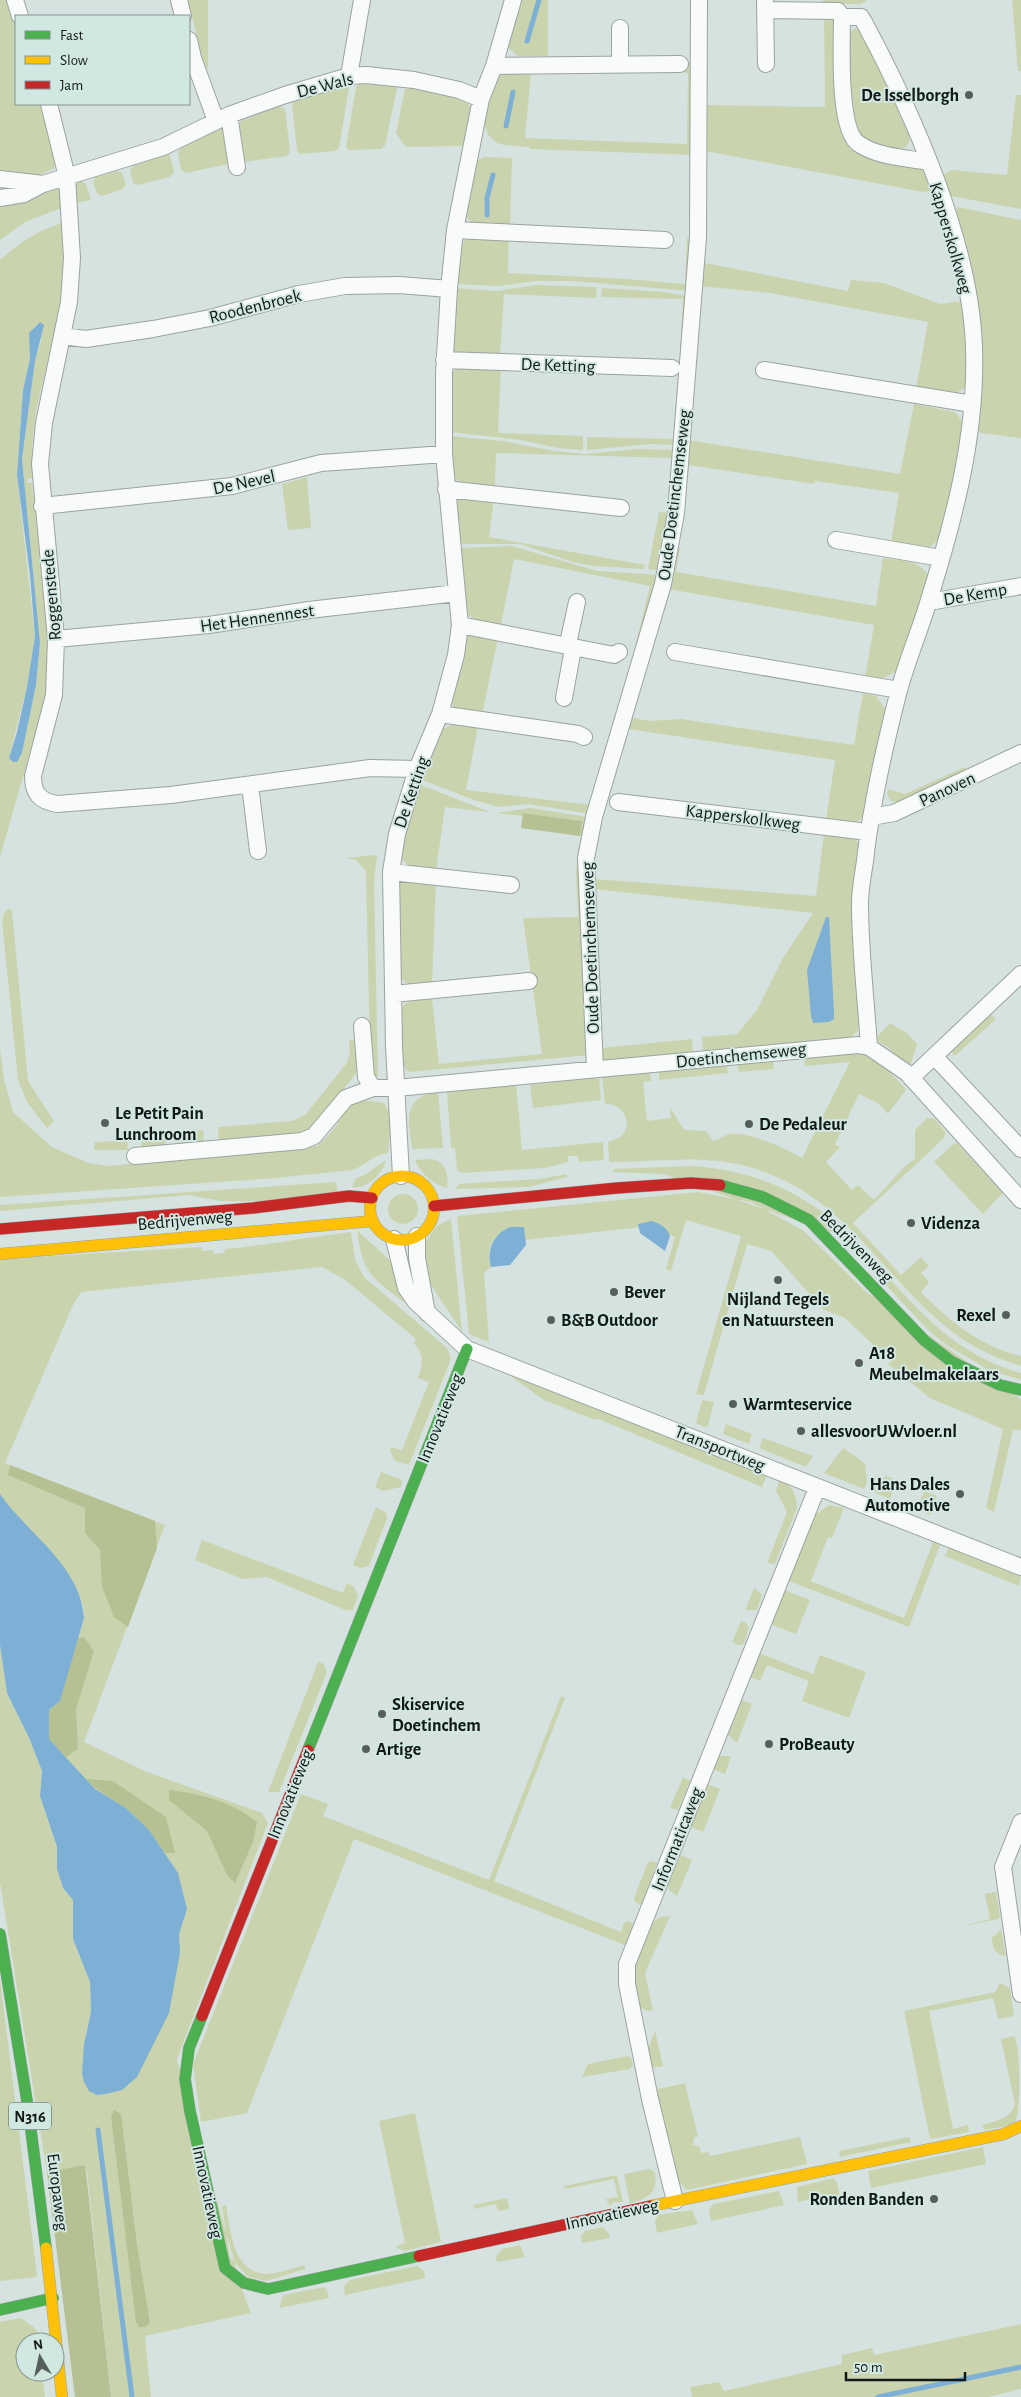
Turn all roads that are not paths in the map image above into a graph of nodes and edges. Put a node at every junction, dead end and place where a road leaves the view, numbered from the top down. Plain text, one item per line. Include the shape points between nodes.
1 (15, 0) edge
2 (179, 0) edge
3 (362, 0) edge
4 (513, 0) edge
5 (699, 0) edge
6 (765, 5) edge
7 (20, 15) edge
8 (183, 15) edge
9 (842, 17) junction
10 (620, 28) dead end
11 (190, 42) edge
12 (680, 64) dead end
13 (766, 64) dead end
14 (620, 65) junction
15 (494, 66) junction
16 (349, 76) junction
17 (481, 99) junction
18 (49, 105) edge
19 (223, 118) junction
20 (929, 162) junction
21 (237, 167) dead end
22 (67, 177) junction
23 (0, 179) edge
24 (43, 184) junction
25 (0, 198) edge
26 (455, 230) junction
27 (665, 240) dead end
28 (449, 289) junction
29 (62, 336) junction
30 (444, 360) junction
31 (672, 368) dead end
32 (764, 370) dead end
33 (972, 404) junction
34 (444, 454) junction
35 (446, 489) junction
36 (42, 506) junction
37 (621, 508) dead end
38 (836, 540) dead end
39 (941, 558) junction
40 (1021, 586) edge
41 (457, 593) junction
42 (577, 602) dead end
43 (928, 602) junction
44 (460, 625) junction
45 (56, 639) junction
46 (571, 647) junction
47 (619, 652) dead end
48 (675, 652) dead end
49 (899, 690) junction
50 (564, 698) dead end
51 (440, 714) junction
52 (584, 737) dead end
53 (1021, 753) edge
54 (417, 769) junction
55 (250, 784) junction
56 (618, 802) dead end
57 (869, 825) junction
58 (258, 851) dead end
59 (391, 872) junction
60 (510, 885) dead end
61 (1021, 974) edge
62 (529, 981) dead end
63 (393, 994) junction
64 (362, 1026) dead end
65 (869, 1047) junction
66 (934, 1056) junction
67 (365, 1059) junction
68 (595, 1069) junction
69 (911, 1078) junction
70 (373, 1088) junction
71 (396, 1088) junction
72 (346, 1098) junction
73 (1021, 1149) edge
74 (135, 1156) dead end
75 (401, 1176) junction
76 (372, 1198) junction
77 (1021, 1200) edge
78 (434, 1206) junction
79 (373, 1221) junction
80 (0, 1229) edge
81 (417, 1236) junction
82 (394, 1239) junction
83 (0, 1254) edge
84 (428, 1315) junction
85 (467, 1349) junction
86 (1021, 1390) edge
87 (817, 1488) junction
88 (1021, 1567) edge
89 (1021, 1822) edge
90 (0, 1934) edge
91 (1018, 1937) edge
92 (1021, 1994) edge
93 (1021, 2126) edge
94 (676, 2201) junction
95 (9, 2297) dead end
96 (53, 2298) junction
97 (0, 2310) edge
98 (62, 2397) edge

1 - 7 street
2 - 8 street
3 - 16 street
4 - 15 street, De Ketting
5 - 68 street, Oude Doetinchemseweg via 698,237 676,514 664,584 594,817 586,858
6 - 9 street, Kapperskolkweg via 838,11
6 - 13 street, Kapperskolkweg
9 - 20 street, Kapperskolkweg via 861,17 864,22
9 - 20 street, Kapperskolkweg via 842,89 847,127 852,138 869,149
10 - 14 street
11 - 19 street
12 - 14 street
14 - 15 street
15 - 17 street, De Ketting
16 - 17 street, De Wals via 414,80 459,90
16 - 19 street, De Wals
17 - 26 street, De Ketting
18 - 22 street, Roggenstede
19 - 21 street
19 - 22 street, De Wals via 163,147
20 - 33 street, Kapperskolkweg via 958,247 970,304 974,345
22 - 24 street, De Wals
22 - 29 street, Roggenstede via 72,258 69,302
23 - 24 street, De Wals
24 - 25 street, De Wals via 24,194
26 - 27 street
26 - 28 street, De Ketting
28 - 29 street, Roodenbroek via 345,286 152,329 86,339
28 - 30 street, De Ketting
29 - 36 street, Roggenstede via 44,423 40,464
30 - 31 street, De Ketting
30 - 34 street, De Ketting
32 - 33 street
33 - 39 street, Kapperskolkweg via 963,480
34 - 35 street, De Ketting
34 - 36 street, De Nevel via 321,463 232,486
35 - 37 street
35 - 41 street, De Ketting
36 - 45 street, Roggenstede
38 - 39 street
39 - 43 street, Kapperskolkweg
40 - 43 street, De Kemp
41 - 44 street, De Ketting
41 - 45 street, Het Hennennest via 209,625
42 - 46 street
43 - 49 street, Kapperskolkweg
44 - 46 street
44 - 51 street, De Ketting via 456,655
45 - 55 street, Roggenstede via 54,695 33,776 33,788 38,797 57,804 171,795
46 - 47 street via 614,655
46 - 50 street
48 - 49 street
49 - 57 street, Kapperskolkweg
51 - 52 street
51 - 54 street, De Ketting
53 - 57 street, Panoven
54 - 55 street, Roggenstede via 370,768
54 - 59 street, De Ketting via 396,834
55 - 58 street
56 - 57 street, Kapperskolkweg
57 - 65 street, Kapperskolkweg via 860,901
59 - 60 street
59 - 63 street, De Ketting
61 - 66 street
62 - 63 street
63 - 71 street, De Ketting
64 - 67 street, Doetinchemseweg
65 - 68 street, Doetinchemseweg via 846,1045
65 - 69 street, Doetinchemseweg
66 - 69 street
66 - 73 street
67 - 70 street, Doetinchemseweg via 366,1077
67 - 72 street, Doetinchemseweg via 359,1082
68 - 71 street, Doetinchemseweg
69 - 77 street, Doetinchemseweg
70 - 71 street, Doetinchemseweg
70 - 72 street, Doetinchemseweg
71 - 75 street
72 - 74 street, Doetinchemseweg via 314,1136 302,1141
75 - 76 main road via 383,1182
75 - 78 main road via 413,1178 424,1185
76 - 79 main road
76 - 80 main road, Bedrijvenweg via 349,1196 254,1208
78 - 81 main road via 429,1224
78 - 86 main road, Bedrijvenweg via 691,1183 724,1185 763,1197 809,1220 925,1341 946,1357 1000,1386
79 - 82 main road via 378,1229
79 - 83 main road, Bedrijvenweg
81 - 82 main road
81 - 84 street via 416,1258
82 - 84 street, Transportweg via 406,1288
84 - 85 street, Transportweg
85 - 87 street, Transportweg via 708,1442
85 - 94 main road, Innovatieweg via 189,2048 185,2078 220,2249 225,2268 235,2279 248,2286 268,2289
87 - 88 street, Transportweg
87 - 94 street, Informaticaweg via 627,1964 627,1984 650,2099
89 - 91 street via 1003,1867
90 - 96 main road, Europaweg / N316 via 41,2194
91 - 92 street
93 - 94 main road, Innovatieweg via 1004,2134
95 - 96 main road
96 - 97 main road
96 - 98 main road, Europaweg / N316

